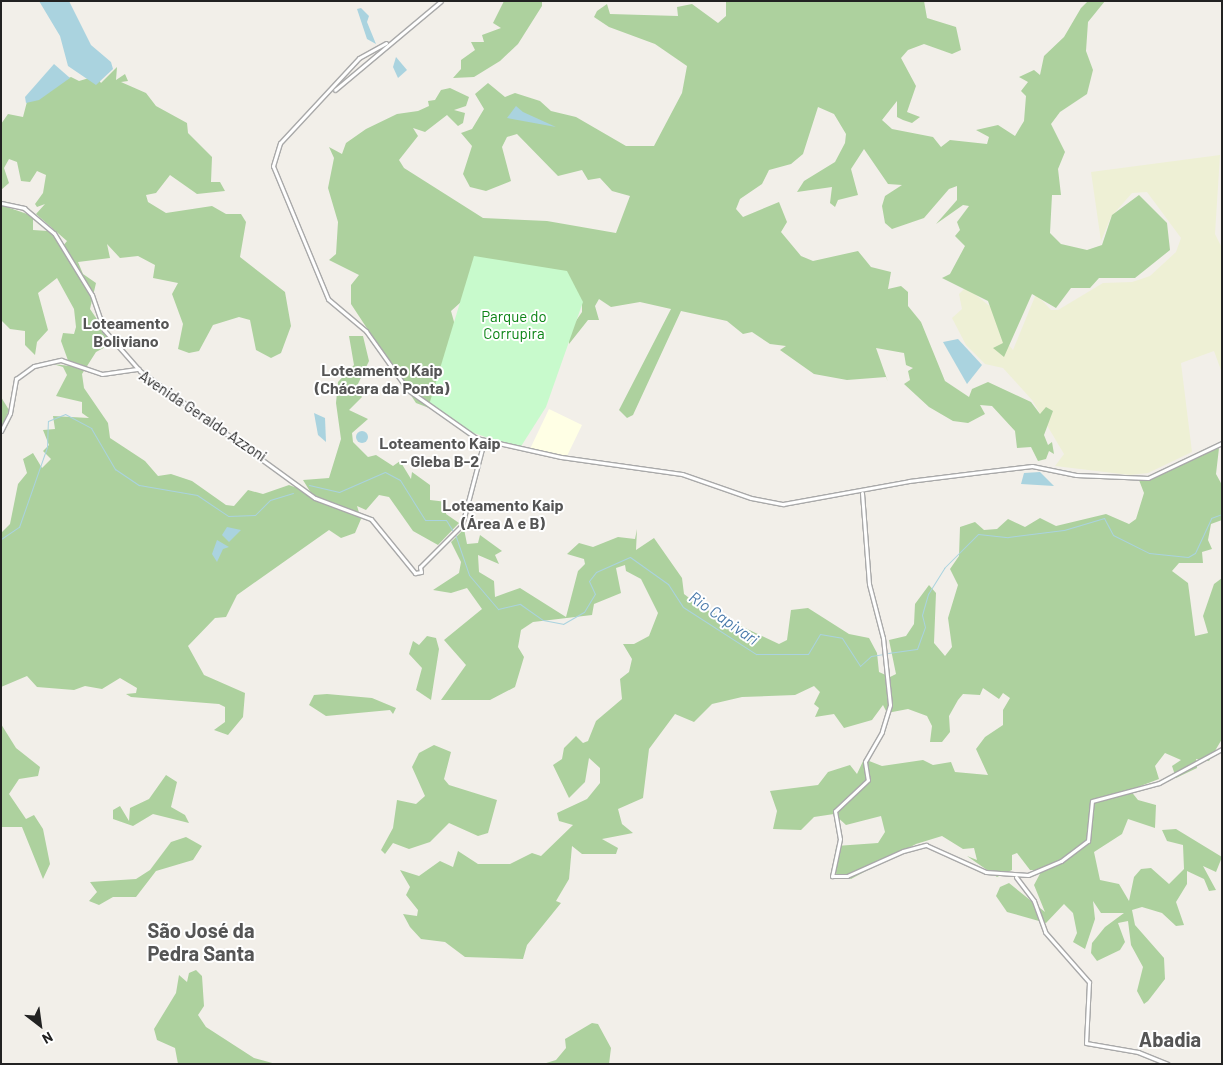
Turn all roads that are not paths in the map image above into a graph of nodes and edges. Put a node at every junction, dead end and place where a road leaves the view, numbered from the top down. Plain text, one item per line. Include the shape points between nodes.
1 (441, 1) edge
2 (386, 43) junction
3 (364, 54) junction
4 (367, 62) junction
5 (350, 68) junction
6 (355, 73) junction
7 (333, 91) junction
8 (1, 203) edge
9 (139, 369) junction
10 (1, 431) edge
11 (484, 440) junction
12 (1222, 444) edge
13 (862, 493) junction
14 (420, 567) junction
15 (414, 568) junction
16 (1222, 749) edge
17 (1016, 877) junction
18 (1168, 1064) edge

1 - 2 street
2 - 3 street
2 - 4 street
3 - 4 street
3 - 5 street
4 - 6 street
5 - 6 street
5 - 7 street
6 - 7 street
7 - 11 street via 277,146 274,169 328,299 366,331 408,390 456,427
8 - 9 street via 28,210 54,233 92,295 104,330
9 - 10 street, Avenida Geraldo Azzoni via 102,374 61,360 34,366 16,379 10,413
9 - 15 street, Avenida Geraldo Azzoni via 315,498 371,518
11 - 13 street via 561,457 682,474 766,502
11 - 14 street via 458,532
12 - 13 street via 1148,478 1076,476 1032,466 909,481
13 - 17 street via 869,584 883,638 890,705 882,732 865,762 868,780 835,811 840,839 832,876 846,876 903,851 926,845 986,872
14 - 15 street
14 - 15 street via 419,574
16 - 17 street via 1178,775 1098,798 1089,807 1091,834 1085,844 1061,861
17 - 18 street via 1034,902 1045,932 1089,982 1086,1043 1138,1052

